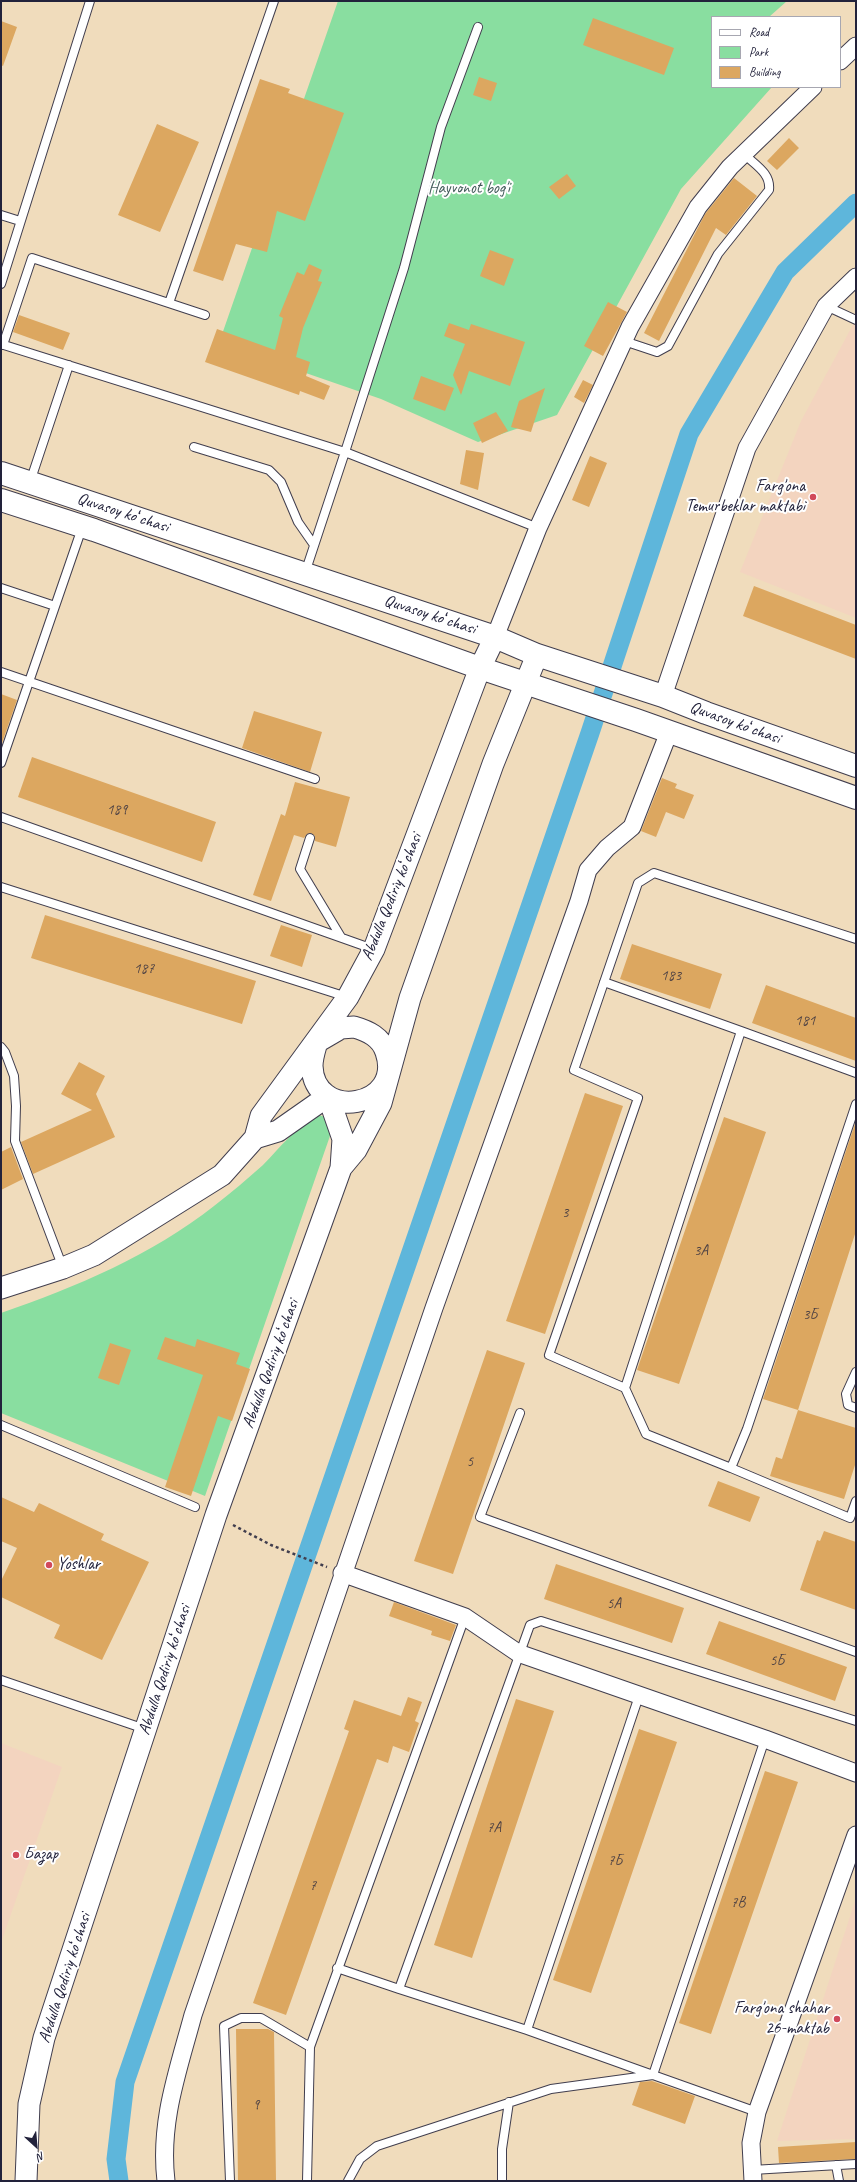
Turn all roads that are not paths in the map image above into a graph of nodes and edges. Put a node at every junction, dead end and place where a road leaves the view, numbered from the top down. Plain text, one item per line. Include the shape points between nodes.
1 (90, 1) edge
2 (274, 1) edge
3 (478, 27) dead end
4 (856, 46) edge
5 (841, 60) edge
6 (812, 88) edge
7 (744, 154) junction
8 (1, 215) edge
9 (20, 221) junction
10 (856, 276) edge
11 (1, 284) edge
12 (169, 303) junction
13 (826, 306) junction
14 (205, 315) dead end
15 (856, 320) edge
16 (624, 340) junction
17 (2, 345) edge
18 (69, 365) junction
19 (194, 447) dead end
20 (345, 452) junction
21 (1, 473) edge
22 (30, 482) junction
23 (1, 500) edge
24 (83, 526) junction
25 (538, 528) junction
26 (314, 545) junction
27 (305, 574) junction
28 (1, 588) edge
29 (55, 606) junction
30 (495, 637) junction
31 (537, 655) junction
32 (480, 668) junction
33 (1, 672) edge
34 (29, 681) junction
35 (526, 684) junction
36 (654, 694) junction
37 (664, 731) junction
38 (1, 763) edge
39 (856, 766) edge
40 (315, 779) dead end
41 (856, 798) edge
42 (1, 817) edge
43 (310, 838) dead end
44 (1, 887) edge
45 (341, 937) junction
46 (856, 939) edge
47 (374, 949) junction
48 (604, 982) junction
49 (348, 997) junction
50 (741, 1031) junction
51 (317, 1042) junction
52 (1, 1047) edge
53 (388, 1072) junction
54 (856, 1073) edge
55 (328, 1096) junction
56 (856, 1104) edge
57 (255, 1138) junction
58 (342, 1168) junction
59 (63, 1268) junction
60 (1, 1288) edge
61 (856, 1372) edge
62 (625, 1388) junction
63 (856, 1408) edge
64 (520, 1413) dead end
65 (1, 1426) edge
66 (731, 1468) junction
67 (856, 1501) edge
68 (195, 1507) dead end
69 (853, 1520) edge
70 (342, 1573) junction
71 (465, 1617) junction
72 (856, 1652) edge
73 (518, 1653) junction
74 (1, 1680) edge
75 (639, 1696) junction
76 (856, 1721) edge
77 (145, 1729) junction
78 (765, 1739) junction
79 (856, 1773) edge
80 (856, 1835) edge
81 (337, 1968) junction
82 (399, 1989) junction
83 (527, 2030) junction
84 (310, 2047) junction
85 (653, 2075) junction
86 (509, 2102) junction
87 (757, 2112) junction
88 (856, 2164) edge
89 (836, 2165) junction
90 (752, 2175) edge
91 (26, 2181) edge
92 (166, 2181) edge
93 (230, 2181) edge
94 (307, 2181) edge
95 (348, 2181) edge
96 (502, 2181) edge
97 (839, 2181) edge

1 - 9 lane
2 - 12 lane
3 - 20 lane via 441,127 404,268
4 - 5 street
6 - 7 street
7 - 16 street via 730,167 698,207
7 - 16 lane via 766,174 770,182 769,190 718,254 668,346 657,352
8 - 9 lane
9 - 11 lane
10 - 13 street
12 - 14 lane
12 - 17 lane via 32,258
13 - 15 lane
13 - 36 street via 747,448
16 - 25 street
17 - 18 lane
18 - 20 lane
18 - 22 lane
19 - 26 lane via 269,470 281,482 298,522
20 - 25 lane
20 - 26 lane
21 - 22 main road, Quvasoy koʻchasi
22 - 27 main road, Quvasoy koʻchasi
23 - 24 main road, Quvasoy koʻchasi
24 - 29 lane
24 - 32 main road, Quvasoy koʻchasi
25 - 30 street
26 - 27 lane
27 - 30 main road, Quvasoy koʻchasi
28 - 29 lane
29 - 34 lane
30 - 31 main road, Quvasoy koʻchasi
30 - 32 street, Abdulla Qodiriy koʻchasi
31 - 35 street, Abdulla Qodiriy koʻchasi
31 - 36 main road, Quvasoy koʻchasi
32 - 35 main road, Quvasoy koʻchasi
32 - 47 street, Abdulla Qodiriy koʻchasi
33 - 34 lane
34 - 38 lane
34 - 40 lane
35 - 37 main road, Quvasoy koʻchasi
35 - 53 street, Abdulla Qodiriy koʻchasi via 493,764 410,998
36 - 39 main road, Quvasoy koʻchasi
37 - 41 main road, Quvasoy koʻchasi
37 - 70 street via 632,827 606,848 588,870
42 - 45 lane
43 - 45 lane via 300,869
44 - 49 lane
45 - 47 lane
46 - 48 lane via 654,873 638,884
47 - 49 street, Abdulla Qodiriy koʻchasi
48 - 50 lane
48 - 62 lane via 574,1070 638,1098 549,1355
49 - 51 street, Abdulla Qodiriy koʻchasi
50 - 54 lane
50 - 62 lane
51 - 53 street via 341,1028 354,1027 366,1030 377,1037 384,1047 388,1059
51 - 55 street via 312,1065 314,1077
51 - 57 street, Abdulla Qodiriy koʻchasi via 261,1116
52 - 59 lane via 14,1076 14,1141
53 - 55 street via 384,1084 376,1094 365,1101 340,1102
53 - 58 street, Abdulla Qodiriy koʻchasi via 381,1103 356,1150
55 - 57 street via 278,1131
55 - 58 street, Abdulla Qodiriy koʻchasi via 343,1139
56 - 66 lane via 747,1429
57 - 59 street, Abdulla Qodiriy koʻchasi via 222,1175 94,1255
58 - 77 street, Abdulla Qodiriy koʻchasi via 216,1515
59 - 60 street, Abdulla Qodiriy koʻchasi
61 - 63 lane via 846,1394 848,1405
62 - 66 lane via 646,1434
64 - 72 lane via 480,1517
65 - 68 lane
66 - 69 lane
67 - 69 lane
70 - 71 street
70 - 92 street via 193,2015 170,2097 164,2132
71 - 73 street
71 - 81 lane
73 - 75 street
73 - 76 lane via 530,1625 541,1621
73 - 82 lane
74 - 77 lane
75 - 78 street
75 - 83 lane
77 - 91 street, Abdulla Qodiriy koʻchasi via 44,2038 29,2104
78 - 79 street
78 - 85 lane
80 - 87 street
81 - 82 lane
81 - 84 lane
82 - 83 lane
83 - 85 lane
84 - 93 lane via 261,2018 241,2018 224,2026
84 - 94 lane
85 - 86 lane via 551,2089
85 - 87 lane
86 - 95 lane via 377,2146 360,2159
86 - 96 lane via 502,2149
87 - 90 street via 751,2143
88 - 89 lane
89 - 90 lane
89 - 97 lane

